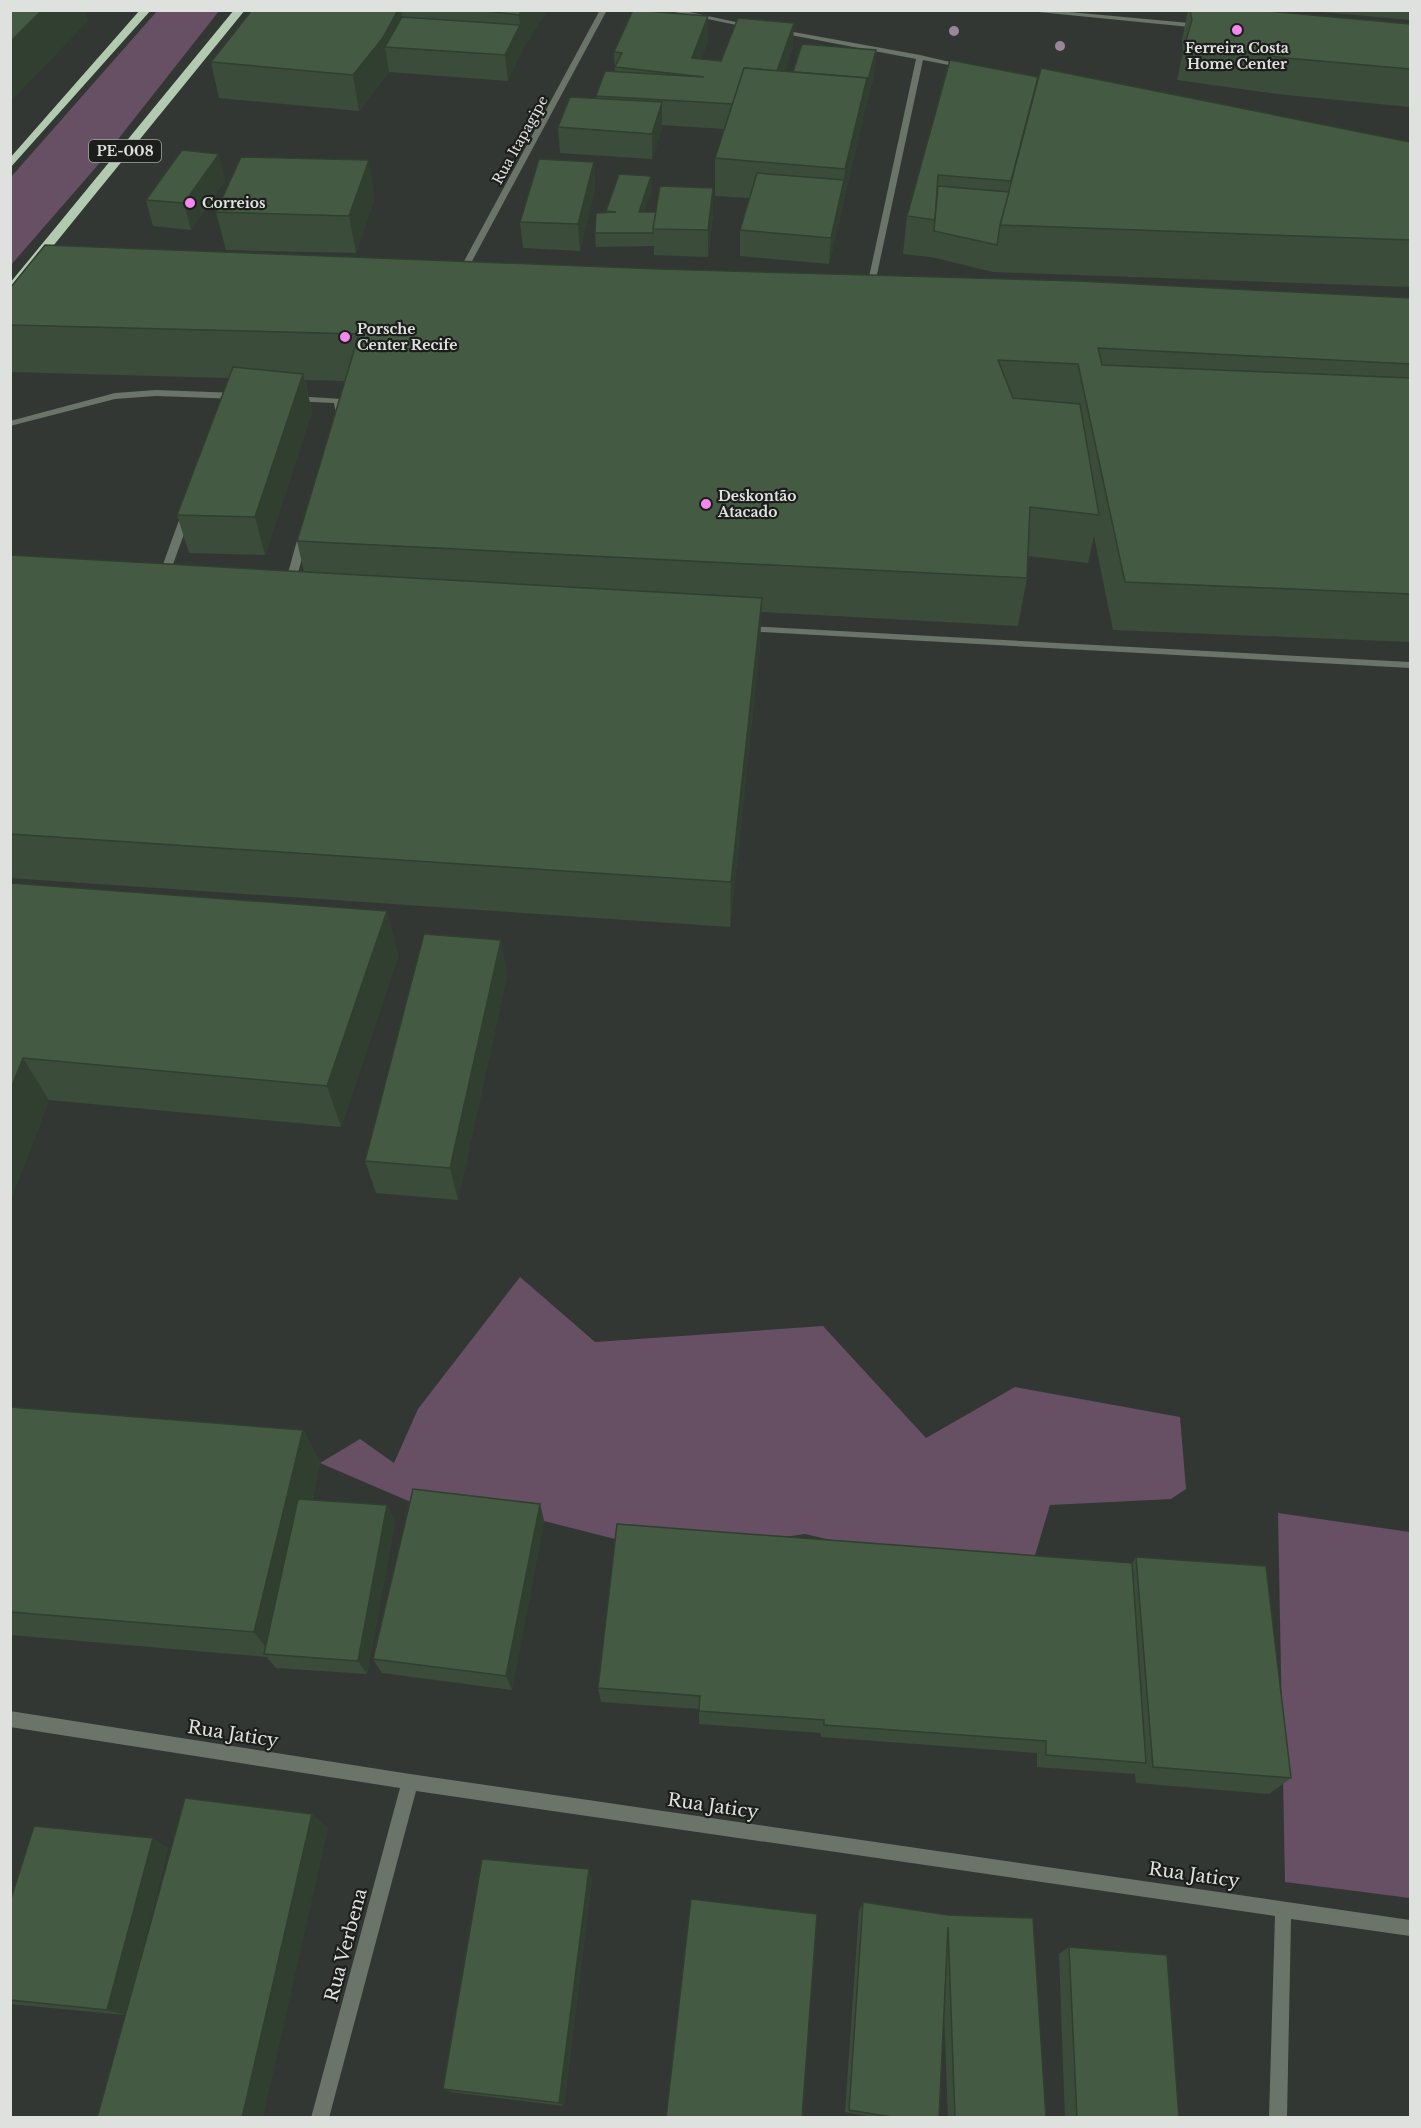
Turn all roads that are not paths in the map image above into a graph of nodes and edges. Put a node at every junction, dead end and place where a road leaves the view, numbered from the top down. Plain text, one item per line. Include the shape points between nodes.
1 (146, 10) edge
2 (240, 10) edge
3 (604, 10) edge
4 (667, 10) edge
5 (1022, 10) edge
6 (1211, 27) edge
7 (759, 28) edge
8 (770, 30) edge
9 (920, 57) junction
10 (978, 69) edge
11 (10, 165) edge
12 (469, 281) edge
13 (10, 291) edge
14 (857, 293) edge
15 (869, 294) junction
16 (881, 294) edge
17 (229, 395) junction
18 (250, 396) edge
19 (283, 398) edge
20 (225, 406) edge
21 (338, 422) edge
22 (10, 424) edge
23 (189, 505) edge
24 (307, 525) edge
25 (150, 580) edge
26 (161, 582) junction
27 (172, 584) edge
28 (287, 593) edge
29 (734, 628) edge
30 (1410, 665) edge
31 (10, 1719) edge
32 (410, 1782) junction
33 (1283, 1908) junction
34 (1410, 1928) edge
35 (320, 2118) edge
36 (1278, 2118) edge

1 - 11 highway
2 - 13 highway, PE-008 via 42,261
3 - 12 street, Rua Itapagipe via 457,281
4 - 7 street
5 - 6 street
8 - 9 street
9 - 10 street
9 - 15 street
14 - 15 street
15 - 16 street
17 - 18 street
17 - 20 street
17 - 22 street via 115,396
19 - 21 street via 338,400
23 - 26 street
24 - 28 street
25 - 26 street
26 - 27 street
29 - 30 street
31 - 32 street, Rua Jaticy
32 - 33 street, Rua Jaticy
32 - 35 street, Rua Verbena
33 - 34 street, Rua Jaticy
33 - 36 street

